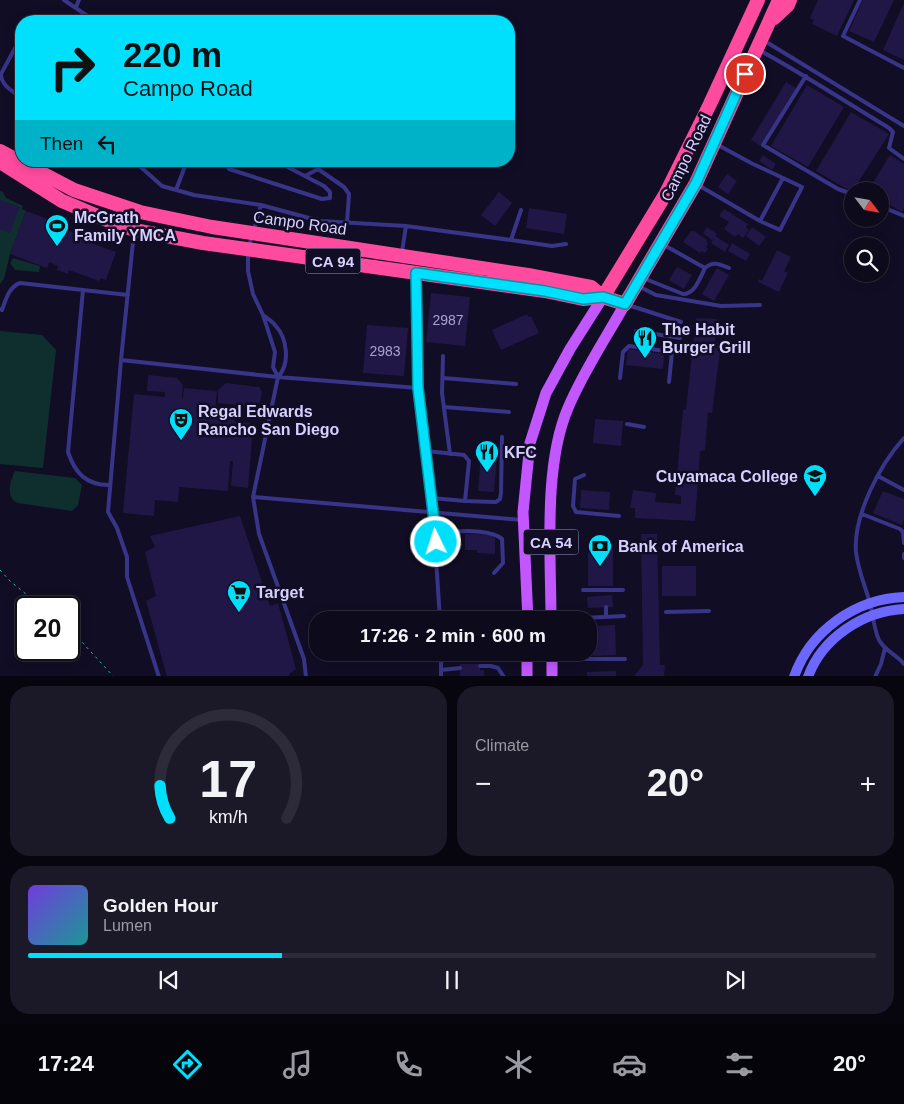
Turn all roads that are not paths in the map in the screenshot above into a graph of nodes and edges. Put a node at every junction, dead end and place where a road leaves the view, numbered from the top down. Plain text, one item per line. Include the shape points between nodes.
1 (64, 0) edge
2 (79, 0) edge
3 (758, 0) edge
4 (779, 0) edge
5 (790, 0) edge
6 (860, 0) edge
7 (76, 7) junction
8 (88, 15) edge
9 (768, 23) junction
10 (759, 44) junction
11 (15, 48) edge
12 (904, 68) edge
13 (806, 76) junction
14 (15, 92) edge
15 (904, 126) edge
16 (714, 143) junction
17 (0, 151) edge
18 (15, 159) edge
19 (904, 159) edge
20 (0, 162) edge
21 (30, 167) edge
22 (141, 167) edge
23 (185, 167) edge
24 (228, 167) edge
25 (288, 167) edge
26 (305, 176) junction
27 (783, 178) junction
28 (696, 183) junction
29 (176, 190) junction
30 (844, 191) edge
31 (261, 205) junction
32 (521, 210) dead end
33 (889, 210) edge
34 (904, 216) edge
35 (760, 221) junction
36 (347, 223) junction
37 (406, 226) junction
38 (134, 230) junction
39 (252, 234) junction
40 (511, 240) junction
41 (661, 243) junction
42 (566, 244) dead end
43 (249, 249) junction
44 (401, 256) junction
45 (704, 268) junction
46 (728, 268) dead end
47 (416, 273) junction
48 (639, 282) junction
49 (82, 290) junction
50 (128, 295) junction
51 (603, 297) junction
52 (625, 304) junction
53 (760, 305) dead end
54 (0, 310) edge
55 (263, 315) junction
56 (681, 322) dead end
57 (636, 331) dead end
58 (680, 338) dead end
59 (443, 356) dead end
60 (121, 360) junction
61 (278, 377) junction
62 (443, 378) junction
63 (620, 378) dead end
64 (669, 382) dead end
65 (516, 384) dead end
66 (418, 388) junction
67 (444, 407) junction
68 (509, 412) dead end
69 (627, 424) dead end
70 (644, 427) dead end
71 (502, 437) dead end
72 (904, 438) edge
73 (426, 451) junction
74 (450, 454) junction
75 (584, 475) dead end
76 (878, 476) junction
77 (109, 485) junction
78 (904, 490) edge
79 (253, 497) junction
80 (432, 498) junction
81 (465, 501) junction
82 (433, 512) junction
83 (862, 514) junction
84 (619, 516) dead end
85 (523, 520) junction
86 (902, 527) edge
87 (455, 532) dead end
88 (904, 544) edge
89 (904, 554) edge
90 (904, 558) edge
91 (494, 573) dead end
92 (583, 590) dead end
93 (606, 590) junction
94 (623, 590) dead end
95 (606, 595) dead end
96 (904, 597) edge
97 (870, 602) junction
98 (606, 607) dead end
99 (904, 609) edge
100 (439, 611) edge
101 (528, 611) edge
102 (551, 611) edge
103 (709, 611) dead end
104 (666, 612) dead end
105 (873, 615) junction
106 (624, 616) dead end
107 (597, 617) edge
108 (606, 617) junction
109 (885, 648) junction
110 (597, 659) edge
111 (625, 659) dead end
112 (441, 661) edge
113 (528, 661) edge
114 (552, 661) edge
115 (904, 664) edge
116 (480, 666) dead end
117 (460, 668) dead end
118 (441, 670) junction
119 (159, 676) edge
120 (306, 676) edge
121 (441, 676) edge
122 (504, 676) edge
123 (527, 676) edge
124 (552, 676) edge
125 (794, 676) edge
126 (808, 676) edge
127 (875, 676) edge

1 - 7 lane
2 - 7 lane
3 - 51 highway, Campo Road via 665,195
4 - 9 highway, Campo Road
5 - 9 highway
6 - 12 lane via 843,36
7 - 8 lane
9 - 10 highway, Campo Road
10 - 13 lane
10 - 15 lane
10 - 16 highway, Campo Road
11 - 14 lane via 1,74 7,87
13 - 19 lane via 889,128 893,132 889,148
13 - 30 lane via 763,145
16 - 27 lane
16 - 28 highway, Campo Road
17 - 18 highway, Campo Road / CA 94
20 - 38 highway, Campo Road / CA 94 via 62,201
21 - 39 highway, Campo Road / CA 94 via 74,190 140,212
22 - 29 lane via 162,186
23 - 29 lane
24 - 26 lane via 322,199 330,198 330,192 324,186
25 - 26 lane
26 - 36 lane via 318,169 344,187 349,194
27 - 35 lane
27 - 35 lane via 802,187 780,230
28 - 35 lane
28 - 41 highway, Campo Road
29 - 31 lane
31 - 36 lane via 320,222
31 - 39 lane
32 - 40 lane
33 - 34 lane
36 - 37 lane
37 - 40 lane
37 - 44 lane
38 - 43 highway, Campo Road / CA 94
38 - 50 lane
39 - 43 lane
39 - 44 highway, Campo Road / CA 94
40 - 42 lane via 552,246
41 - 45 lane
41 - 48 highway, Campo Road
43 - 47 highway, Campo Road / CA 94
43 - 55 lane via 248,271 253,294
44 - 51 highway, Campo Road / CA 94 via 591,287
45 - 46 lane via 716,263
45 - 48 lane via 688,294
47 - 51 highway, Campo Road / CA 94 via 583,299
47 - 66 lane
48 - 52 highway, Campo Road
48 - 53 lane via 656,295 721,306
49 - 50 lane
49 - 54 lane via 20,283 10,290
49 - 77 lane via 68,452 78,473 98,485
50 - 60 lane
51 - 52 highway, Campo Road / CA 94
51 - 85 main road, CA 54 via 546,393 530,442
52 - 56 lane
52 - 102 main road, CA 54 via 567,409 554,456
55 - 61 lane via 275,352 274,367
55 - 61 lane via 276,326 286,349 285,370
57 - 58 lane
59 - 62 lane
60 - 61 lane
60 - 77 lane
61 - 66 lane
61 - 79 lane
62 - 65 lane
62 - 67 lane
63 - 64 lane via 623,352 629,346 672,352
66 - 73 lane
67 - 68 lane
67 - 74 lane
69 - 70 lane
71 - 81 lane via 500,499 496,502
72 - 76 lane via 892,451
73 - 74 lane
73 - 80 lane
74 - 81 lane via 464,455 469,461
75 - 84 lane via 575,479 573,506 576,512
76 - 78 lane
76 - 83 lane
77 - 119 lane via 108,512 127,557 127,578
79 - 82 lane
79 - 120 lane via 259,534 304,659
80 - 81 lane
80 - 82 lane
82 - 85 lane
82 - 100 lane
83 - 86 lane
83 - 97 lane via 856,549
85 - 101 main road, CA 54
86 - 88 lane
87 - 91 lane via 497,534 502,539 503,563
89 - 90 lane
92 - 93 lane
93 - 94 lane
93 - 95 lane
96 - 97 street
97 - 105 lane
97 - 125 street via 824,630 808,648
98 - 108 lane
99 - 105 street
103 - 104 lane
105 - 109 lane via 879,640
105 - 126 street via 838,633 822,651
106 - 108 lane
107 - 108 lane
109 - 115 lane
109 - 127 lane
110 - 111 lane
112 - 118 lane
113 - 123 main road
114 - 124 main road
116 - 122 lane via 498,668
117 - 118 lane
118 - 121 lane

